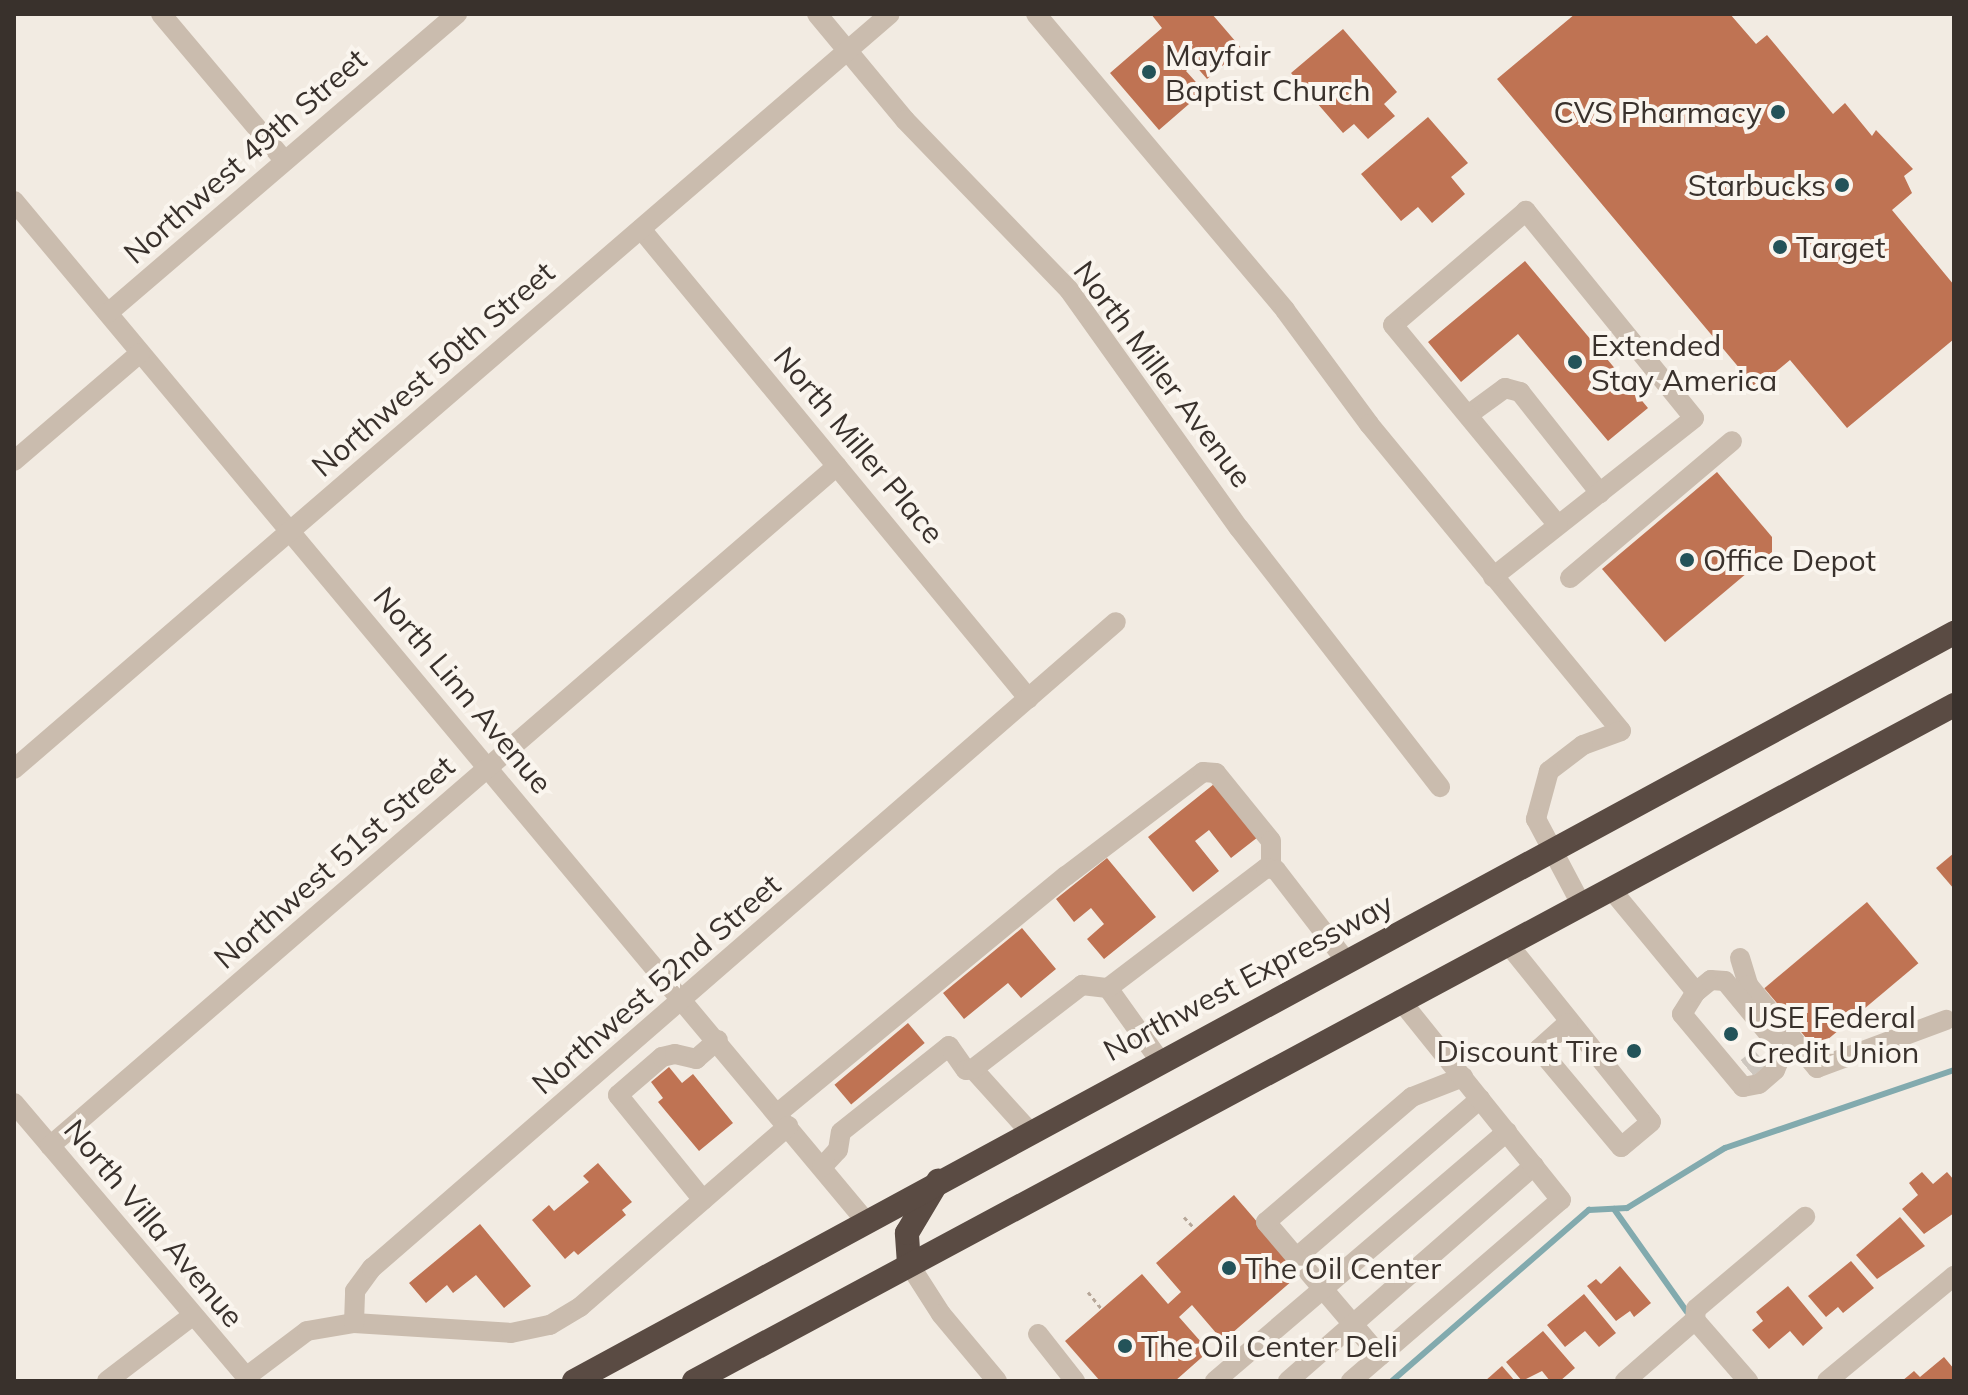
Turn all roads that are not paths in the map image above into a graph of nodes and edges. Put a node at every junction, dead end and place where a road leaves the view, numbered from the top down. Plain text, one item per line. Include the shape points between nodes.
1 (161, 14) edge
2 (457, 14) edge
3 (817, 14) edge
4 (890, 14) edge
5 (1036, 14) edge
6 (847, 51) junction
7 (285, 161) junction
8 (14, 201) edge
9 (641, 229) junction
10 (108, 313) junction
11 (140, 353) junction
12 (1468, 415) junction
13 (1732, 441) dead end
14 (14, 461) edge
15 (837, 466) junction
16 (1600, 493) junction
17 (1558, 525) junction
18 (291, 531) junction
19 (1493, 577) junction
20 (1570, 578) dead end
21 (1116, 622) dead end
22 (1954, 633) edge
23 (1029, 699) junction
24 (1954, 705) edge
25 (489, 768) junction
26 (14, 769) edge
27 (1440, 787) dead end
28 (1554, 849) junction
29 (1271, 868) junction
30 (1610, 888) junction
31 (1581, 904) junction
32 (1508, 944) junction
33 (1740, 958) dead end
34 (1346, 961) junction
35 (1108, 988) junction
36 (1696, 992) junction
37 (685, 999) junction
38 (1400, 1000) junction
39 (1946, 1020) dead end
40 (1568, 1023) junction
41 (718, 1040) junction
42 (1783, 1051) junction
43 (1160, 1061) junction
44 (973, 1069) junction
45 (1750, 1071) junction
46 (1463, 1077) junction
47 (1480, 1099) junction
48 (17, 1111) edge
49 (783, 1119) junction
50 (1029, 1131) junction
51 (1507, 1132) junction
52 (50, 1146) junction
53 (1534, 1166) junction
54 (822, 1167) junction
55 (939, 1179) junction
56 (703, 1200) junction
57 (1805, 1217) dead end
58 (864, 1219) junction
59 (1297, 1257) junction
60 (909, 1264) junction
61 (1954, 1276) edge
62 (1322, 1288) junction
63 (192, 1316) junction
64 (1695, 1320) junction
65 (354, 1323) junction
66 (1354, 1325) junction
67 (1038, 1334) dead end
68 (1380, 1356) junction
69 (248, 1379) edge
70 (107, 1381) edge
71 (574, 1381) edge
72 (694, 1381) edge
73 (997, 1381) edge
74 (1075, 1381) edge
75 (1215, 1381) edge
76 (1288, 1381) edge
77 (1351, 1381) edge
78 (1625, 1381) edge
79 (1748, 1381) edge
80 (1827, 1381) edge

1 - 7 street
2 - 7 street, Northwest 49th Street
3 - 6 street, North Miller Avenue
4 - 6 street, Northwest 50th Street
5 - 19 street
6 - 9 street, Northwest 50th Street
6 - 27 street, North Miller Avenue via 935,152 1069,290 1239,528
7 - 10 street, Northwest 49th Street
8 - 10 street, North Linn Avenue
9 - 15 street, North Miller Place
9 - 18 street, Northwest 50th Street
10 - 11 street, North Linn Avenue
11 - 14 street
11 - 18 street, North Linn Avenue
12 - 16 street via 1505,388 1520,392
12 - 16 street via 1393,325 1526,211 1694,418
12 - 17 street
13 - 20 street
15 - 23 street, North Miller Place
15 - 25 street, Northwest 51st Street
16 - 17 street
17 - 19 street
18 - 25 street, North Linn Avenue
18 - 26 street, Northwest 50th Street
19 - 28 street via 1621,731 1583,745 1549,771 1536,819
21 - 23 street, Northwest 52nd Street
22 - 28 highway, Northwest Expressway
23 - 37 street, Northwest 52nd Street
24 - 30 highway
25 - 37 street, North Linn Avenue
25 - 52 street, Northwest 51st Street
28 - 31 street
28 - 34 highway, Northwest Expressway
29 - 34 street
29 - 35 street
29 - 49 street via 1271,841 1216,773 1203,772 1066,876
30 - 31 highway
30 - 36 street
31 - 32 highway
32 - 38 highway
32 - 40 street
33 - 39 street via 1748,985 1817,1068
34 - 43 highway, Northwest Expressway
35 - 43 street
35 - 44 street via 1082,985
36 - 42 street via 1711,980 1725,981
36 - 45 street via 1682,1014
37 - 41 street, North Linn Avenue
37 - 65 street, Northwest 52nd Street via 372,1268 355,1291
38 - 46 street
38 - 60 highway
40 - 40 street via 1651,1122 1621,1147 1539,1049
41 - 49 street, North Linn Avenue
41 - 56 street via 696,1059 662,1057 618,1095
42 - 45 street
42 - 45 street via 1775,1070 1759,1084
43 - 50 highway, Northwest Expressway
44 - 50 street
44 - 54 street via 966,1070 949,1046 841,1132 838,1150
46 - 47 street
46 - 59 street via 1412,1097 1266,1222
47 - 51 street
47 - 59 street
48 - 52 street, North Villa Avenue
49 - 54 street, North Linn Avenue
49 - 56 street
50 - 55 highway, Northwest Expressway
51 - 53 street
51 - 62 street
52 - 63 street, North Villa Avenue
53 - 66 street
53 - 68 street via 1561,1200
54 - 58 street, North Linn Avenue
55 - 58 highway, Northwest Expressway
55 - 60 highway via 907,1233
56 - 65 street via 580,1307 550,1325 511,1333
57 - 64 street via 1696,1309
58 - 71 highway, Northwest Expressway
59 - 62 street
60 - 72 highway
60 - 73 street via 941,1314
61 - 80 street
62 - 66 street
62 - 75 street
63 - 69 street, North Villa Avenue
63 - 70 street
64 - 78 street
64 - 79 street
65 - 69 street via 307,1331
66 - 68 street
66 - 76 street
67 - 74 street
68 - 77 street

